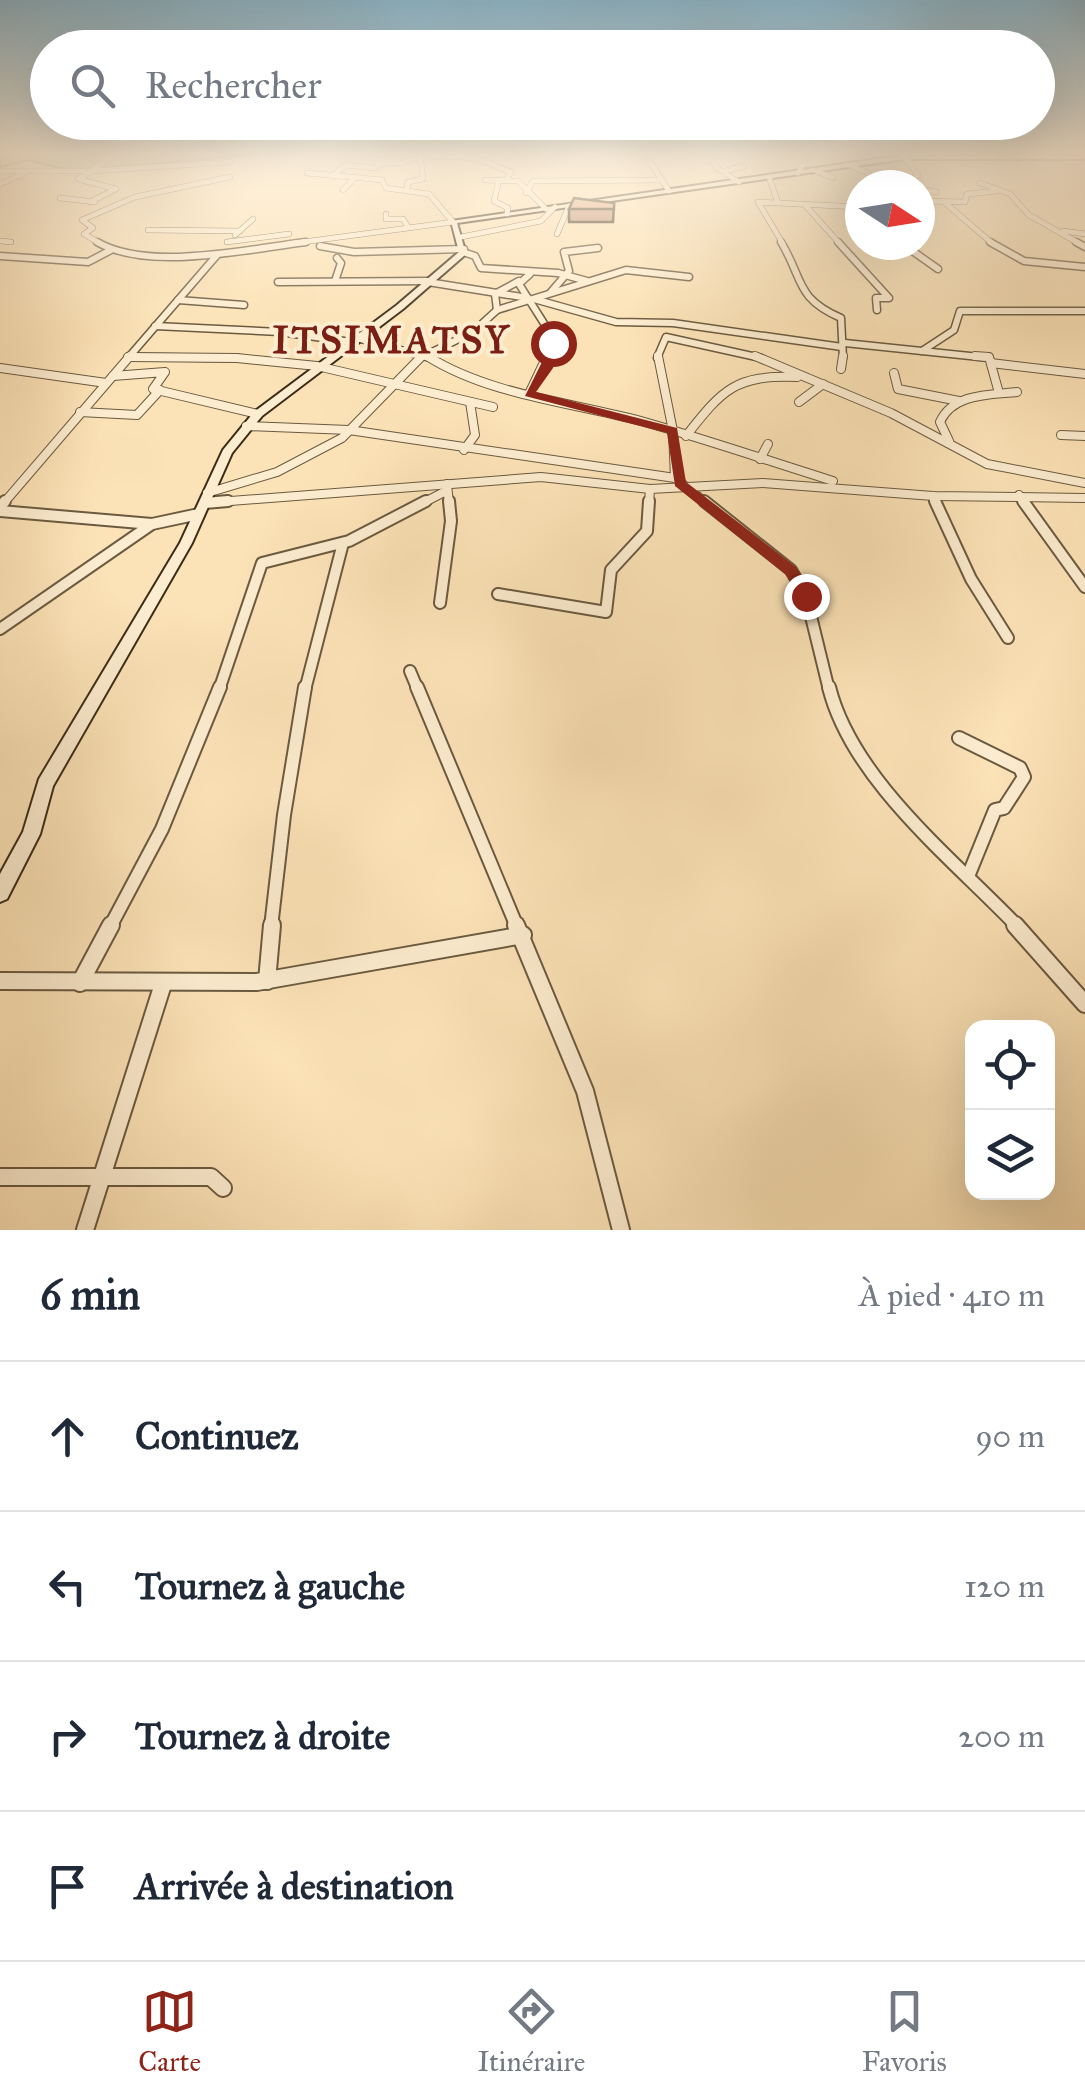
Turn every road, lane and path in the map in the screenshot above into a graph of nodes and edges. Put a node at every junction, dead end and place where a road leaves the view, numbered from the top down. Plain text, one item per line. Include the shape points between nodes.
1 (101, 211) edge
2 (443, 211) edge
3 (526, 211) edge
4 (548, 211) edge
5 (567, 211) edge
6 (763, 211) edge
7 (811, 211) edge
8 (955, 211) edge
9 (1031, 211) edge
10 (386, 214) dead end
11 (507, 214) joint
12 (253, 220) dead end
13 (452, 222) junction
14 (408, 228) junction
15 (148, 230) dead end
16 (1057, 230) junction
17 (240, 231) junction
18 (289, 234) dead end
19 (557, 234) dead end
20 (1085, 234) edge
21 (461, 237) junction
22 (0, 241) edge
23 (10, 242) dead end
24 (227, 242) junction
25 (318, 246) junction
26 (1085, 247) edge
27 (598, 248) dead end
28 (111, 250) junction
29 (463, 251) junction
30 (215, 255) junction
31 (0, 256) edge
32 (337, 258) dead end
33 (924, 260) edge
34 (1085, 267) edge
35 (938, 270) dead end
36 (530, 274) junction
37 (568, 276) junction
38 (689, 277) dead end
39 (336, 278) junction
40 (519, 281) junction
41 (278, 282) dead end
42 (428, 282) junction
43 (588, 282) junction
44 (495, 294) junction
45 (547, 295) junction
46 (532, 299) junction
47 (178, 300) junction
48 (244, 305) dead end
49 (497, 310) junction
50 (877, 310) dead end
51 (1085, 311) edge
52 (154, 326) junction
53 (354, 340) junction
54 (844, 345) junction
55 (922, 351) junction
56 (424, 354) junction
57 (128, 357) junction
58 (991, 363) junction
59 (317, 366) junction
60 (0, 368) edge
61 (842, 369) dead end
62 (894, 373) dead end
63 (1084, 375) edge
64 (808, 378) junction
65 (109, 379) junction
66 (394, 380) junction
67 (823, 384) junction
68 (160, 390) junction
69 (1017, 392) dead end
70 (529, 394) junction
71 (998, 394) junction
72 (959, 401) junction
73 (470, 402) junction
74 (799, 402) dead end
75 (493, 407) dead end
76 (80, 412) junction
77 (258, 414) junction
78 (246, 426) junction
79 (349, 430) junction
80 (673, 431) junction
81 (1061, 435) dead end
82 (686, 436) junction
83 (1085, 436) edge
84 (950, 443) junction
85 (768, 444) dead end
86 (464, 450) junction
87 (760, 460) junction
88 (677, 480) junction
89 (1085, 483) edge
90 (860, 486) junction
91 (446, 487) junction
92 (650, 489) junction
93 (1019, 495) junction
94 (933, 496) junction
95 (1085, 498) edge
96 (203, 503) junction
97 (0, 509) edge
98 (152, 524) junction
99 (342, 543) junction
100 (1085, 588) edge
101 (498, 594) dead end
102 (440, 603) dead end
103 (6, 617) edge
104 (0, 629) edge
105 (1008, 638) dead end
106 (410, 671) dead end
107 (959, 738) dead end
108 (969, 874) junction
109 (0, 893) edge
110 (522, 935) junction
111 (267, 981) junction
112 (0, 982) edge
113 (80, 982) junction
114 (163, 984) junction
115 (1084, 1000) edge
116 (103, 1176) junction
117 (0, 1177) edge
118 (223, 1188) dead end
119 (85, 1230) edge
120 (621, 1230) edge

1 - 28 street via 82,220 93,228 84,234
2 - 13 street
3 - 11 street
4 - 21 street via 541,221
5 - 19 street
6 - 54 street via 800,290 840,318
7 - 50 street via 889,298 876,298
8 - 34 street via 999,249 1029,262
9 - 16 street
10 - 14 street via 403,218
11 - 13 street
12 - 17 street
13 - 14 street
13 - 21 street
14 - 25 street
15 - 17 street
16 - 20 street
16 - 26 street
17 - 24 street
18 - 24 street
21 - 29 street
22 - 23 street
24 - 30 street
25 - 29 street
25 - 30 street
27 - 37 street via 564,252
28 - 30 street
28 - 31 street via 88,262
29 - 36 street via 481,268
29 - 42 street
30 - 47 street
32 - 39 street
33 - 35 street
36 - 37 street
36 - 40 street
37 - 43 street
37 - 45 street
38 - 43 street via 626,270
39 - 41 street
39 - 42 street
40 - 44 street
40 - 46 street
42 - 44 street
42 - 53 street
43 - 45 street
44 - 46 street
44 - 49 street
45 - 46 street
46 - 49 street
46 - 54 street via 616,322
46 - 70 street via 553,343 547,368
47 - 48 street
47 - 52 street
49 - 56 street via 472,332
51 - 55 street via 960,311 959,327
52 - 53 street
52 - 57 street
53 - 56 street
53 - 59 street
54 - 55 street
54 - 61 street
55 - 58 street via 989,357
56 - 66 street
56 - 70 street via 446,368
57 - 59 street
57 - 65 street
58 - 63 street
58 - 71 street
59 - 66 street
59 - 77 street
60 - 65 street
62 - 72 street via 898,389
64 - 67 street
64 - 80 street via 734,348 666,337 657,359
64 - 82 street via 756,376 717,397
65 - 68 street via 165,372 153,389
65 - 76 street
66 - 73 street
66 - 79 street
67 - 74 street
67 - 84 street
68 - 76 street via 138,415
68 - 77 street
69 - 71 street
70 - 80 street
71 - 72 street
72 - 84 street via 940,422
73 - 75 street
73 - 86 street via 475,435
76 - 97 street
77 - 78 street
78 - 79 street
78 - 96 street
79 - 86 street
79 - 96 street via 304,459
80 - 82 street
80 - 88 street
81 - 83 street
82 - 87 street
84 - 89 street via 1013,472
85 - 87 street
86 - 88 street via 604,464
87 - 90 street
88 - 90 street
88 - 92 street
88 - 108 street via 790,570 806,596 825,681 847,740
90 - 94 street
91 - 92 street via 554,477
91 - 96 street
91 - 99 street
91 - 102 street via 451,521
92 - 101 street via 647,531 611,570 606,612
93 - 94 street
93 - 95 street
93 - 100 street
94 - 105 street via 971,579
96 - 98 street
96 - 109 street via 45,784 31,834
97 - 98 street
98 - 103 street
99 - 111 street via 300,701
99 - 113 street via 262,563 162,829
103 - 104 street
106 - 110 street
107 - 108 street via 1020,768 1024,777 1004,808 994,810
108 - 115 street
110 - 111 street
110 - 120 street via 584,1091
111 - 114 street
112 - 113 street
113 - 114 street
114 - 116 street
116 - 117 street
116 - 118 street via 210,1177
116 - 119 street

